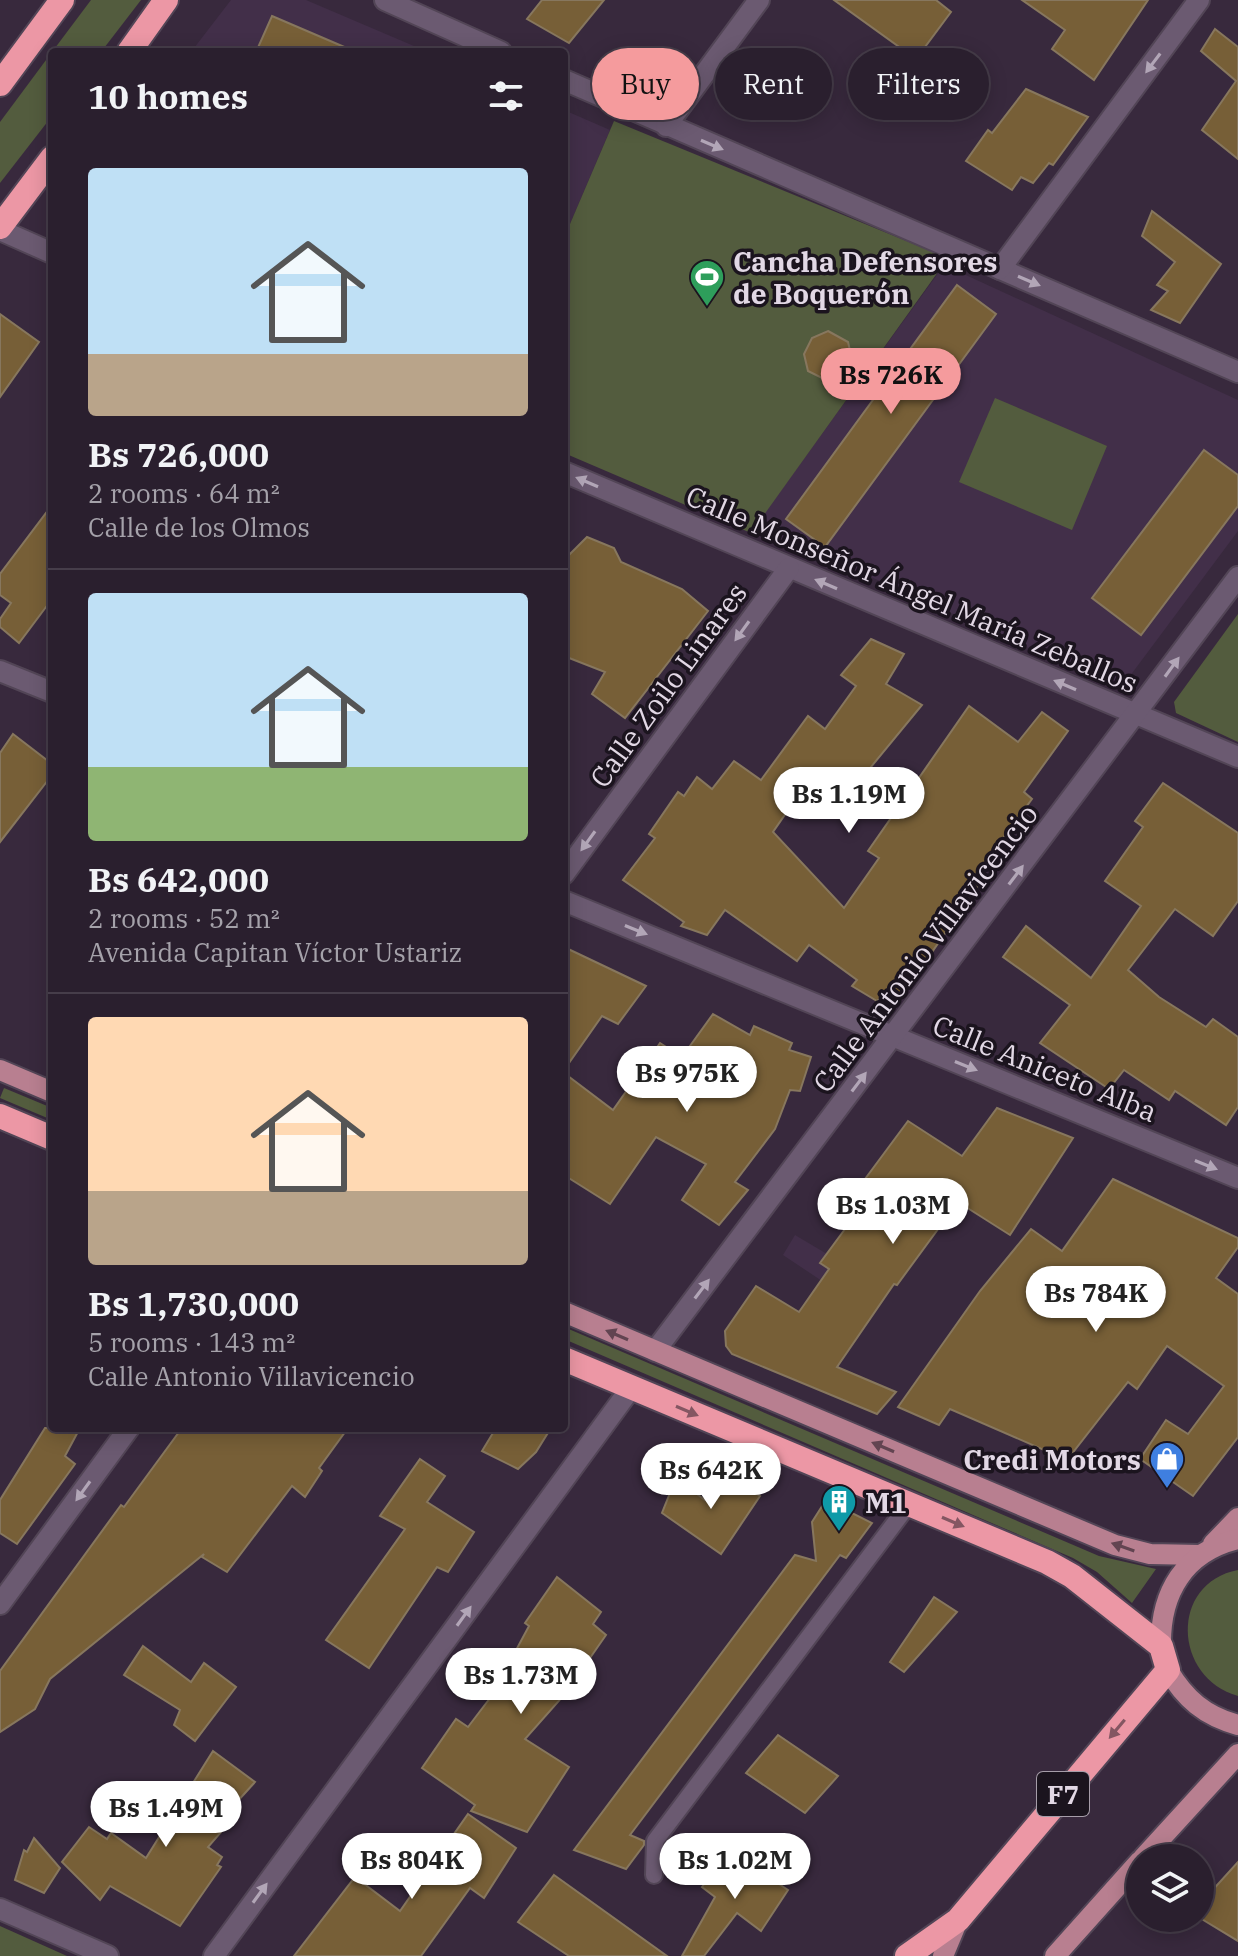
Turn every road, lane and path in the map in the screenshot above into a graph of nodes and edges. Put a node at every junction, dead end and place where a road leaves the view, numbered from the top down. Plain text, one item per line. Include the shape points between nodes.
1 (62, 0) edge
2 (166, 0) edge
3 (385, 0) edge
4 (759, 0) edge
5 (1199, 0) edge
6 (132, 48) edge
7 (492, 48) edge
8 (568, 82) edge
9 (0, 84) edge
10 (666, 126) junction
11 (48, 163) edge
12 (0, 228) edge
13 (48, 251) edge
14 (1000, 269) junction
15 (1238, 372) edge
16 (568, 474) edge
17 (789, 568) junction
18 (1238, 577) edge
19 (0, 671) edge
20 (48, 690) edge
21 (1137, 715) junction
22 (1238, 757) edge
23 (568, 869) edge
24 (568, 903) edge
25 (894, 1036) junction
26 (0, 1070) edge
27 (48, 1090) edge
28 (0, 1116) edge
29 (48, 1136) edge
30 (1238, 1178) edge
31 (568, 1314) edge
32 (655, 1351) junction
33 (568, 1361) edge
34 (631, 1388) junction
35 (126, 1432) edge
36 (909, 1504) junction
37 (1238, 1518) edge
38 (1238, 1539) edge
39 (1204, 1552) junction
40 (0, 1604) edge
41 (1165, 1658) junction
42 (1238, 1725) edge
43 (1238, 1754) edge
44 (1156, 1844) edge
45 (654, 1875) dead end
46 (1126, 1878) edge
47 (0, 1909) edge
48 (958, 1920) junction
49 (108, 1956) edge
50 (214, 1956) edge
51 (907, 1956) edge
52 (943, 1956) edge
53 (1055, 1956) edge

1 - 9 highway
2 - 6 highway
3 - 7 street
4 - 10 street
5 -> 14 street
8 - 10 street
10 -> 14 street
11 - 12 highway
12 - 13 street
14 -> 15 street
17 -> 16 street, Calle Monseñor Ángel María Zeballos
21 -> 17 street, Calle Monseñor Ángel María Zeballos
17 -> 23 street, Calle Zoilo Linares
21 -> 18 street, Calle Antonio Villavicencio
19 - 20 street
21 - 22 street, Calle Monseñor Ángel María Zeballos
25 -> 21 street, Calle Antonio Villavicencio
24 -> 25 street, Calle Aniceto Alba
25 -> 30 street, Calle Aniceto Alba
32 -> 25 street, Calle Antonio Villavicencio
26 - 27 main road
28 - 29 highway
32 -> 31 main road
39 -> 32 main road via 1150,1554 1115,1545
33 - 34 highway
34 -> 36 highway
50 -> 34 street
35 -> 40 street
36 -> 41 highway via 1072,1576
36 - 45 lane via 655,1841
37 - 39 main road
38 - 39 main road
39 - 41 main road via 1185,1568 1165,1602
41 - 42 main road via 1177,1686 1204,1712
41 -> 48 highway, F7
43 - 44 main road
46 - 53 main road
47 - 49 street
48 - 51 highway
48 - 52 main road

